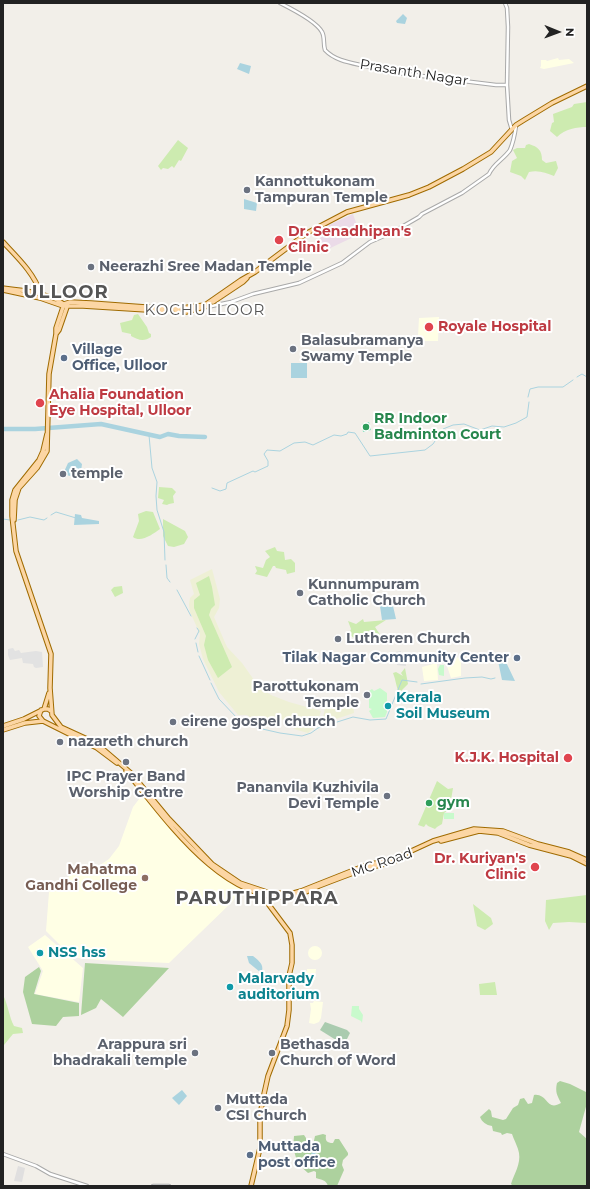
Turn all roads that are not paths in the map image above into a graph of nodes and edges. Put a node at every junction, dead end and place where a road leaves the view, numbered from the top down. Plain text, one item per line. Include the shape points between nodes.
1 (280, 3) edge
2 (505, 3) edge
3 (507, 85) junction
4 (587, 86) edge
5 (516, 125) junction
6 (512, 130) junction
7 (3, 242) edge
8 (38, 286) junction
9 (3, 289) edge
10 (41, 296) junction
11 (52, 298) junction
12 (65, 306) junction
13 (205, 306) junction
14 (50, 688) junction
15 (43, 710) junction
16 (52, 713) junction
17 (24, 721) junction
18 (44, 721) junction
19 (3, 726) edge
20 (3, 730) edge
21 (587, 860) edge
22 (587, 864) edge
23 (364, 867) junction
24 (240, 884) junction
25 (263, 893) junction
26 (3, 1154) edge
27 (87, 1186) edge
28 (153, 1186) edge
29 (169, 1186) edge
30 (251, 1186) edge

1 - 3 street, Prasanth Nagar via 319,28 325,50 336,58 381,71
2 - 3 street via 508,27
3 - 6 street
4 - 5 main road
5 - 6 main road
5 - 13 street via 511,148 489,174 462,193 370,242 342,263 299,283 231,302
6 - 13 main road via 490,152 429,187 340,215 299,239
7 - 8 main road via 31,273
8 - 10 main road
8 - 11 main road
9 - 10 main road
10 - 11 main road
10 - 12 main road
11 - 12 main road
12 - 13 main road via 186,312
12 - 14 main road via 60,330 56,334 49,374 48,443 44,458 16,495 13,525 16,552 51,654
14 - 15 main road
14 - 16 main road
15 - 16 main road via 48,709
15 - 17 main road
15 - 18 main road via 39,716
16 - 18 main road via 50,720
16 - 24 main road, MC Road via 61,726 96,743 131,773 169,819 212,864
17 - 18 main road
17 - 19 main road
17 - 20 main road
18 - 24 main road, MC Road via 97,748 126,771 161,816 198,855 220,874
21 - 23 main road, MC Road via 503,831 474,828 432,841 396,858
22 - 23 main road, MC Road via 572,856 529,845 498,833 479,831 431,844 392,862
23 - 25 main road, MC Road via 297,895 276,897
24 - 25 main road, MC Road
25 - 30 main road via 263,897 290,933 292,963 287,1026 268,1076 260,1115 260,1148
26 - 27 street
28 - 29 street

